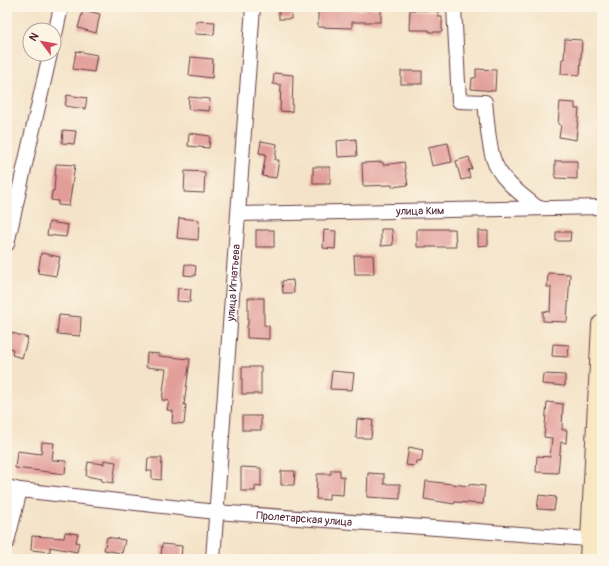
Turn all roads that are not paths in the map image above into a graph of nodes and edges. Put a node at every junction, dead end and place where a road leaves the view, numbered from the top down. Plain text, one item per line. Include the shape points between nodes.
1 (61, 7) edge
2 (253, 7) edge
3 (454, 7) edge
4 (58, 22) edge
5 (48, 62) edge
6 (602, 207) edge
7 (538, 208) junction
8 (238, 214) junction
9 (7, 244) edge
10 (602, 325) edge
11 (602, 331) edge
12 (14, 488) edge
13 (216, 512) junction
14 (7, 542) edge
15 (594, 546) edge
16 (213, 559) edge

1 - 4 street
2 - 8 street, улица Игнатьева
3 - 7 street via 459,101 485,102 493,158 509,184
5 - 9 street
6 - 7 street, улица Ким
7 - 8 street, улица Ким
8 - 13 street, улица Игнатьева
10 - 11 street
11 - 15 street
12 - 13 street, Пролетарская улица
12 - 14 street
13 - 15 street, Пролетарская улица
13 - 16 street, улица Игнатьева

